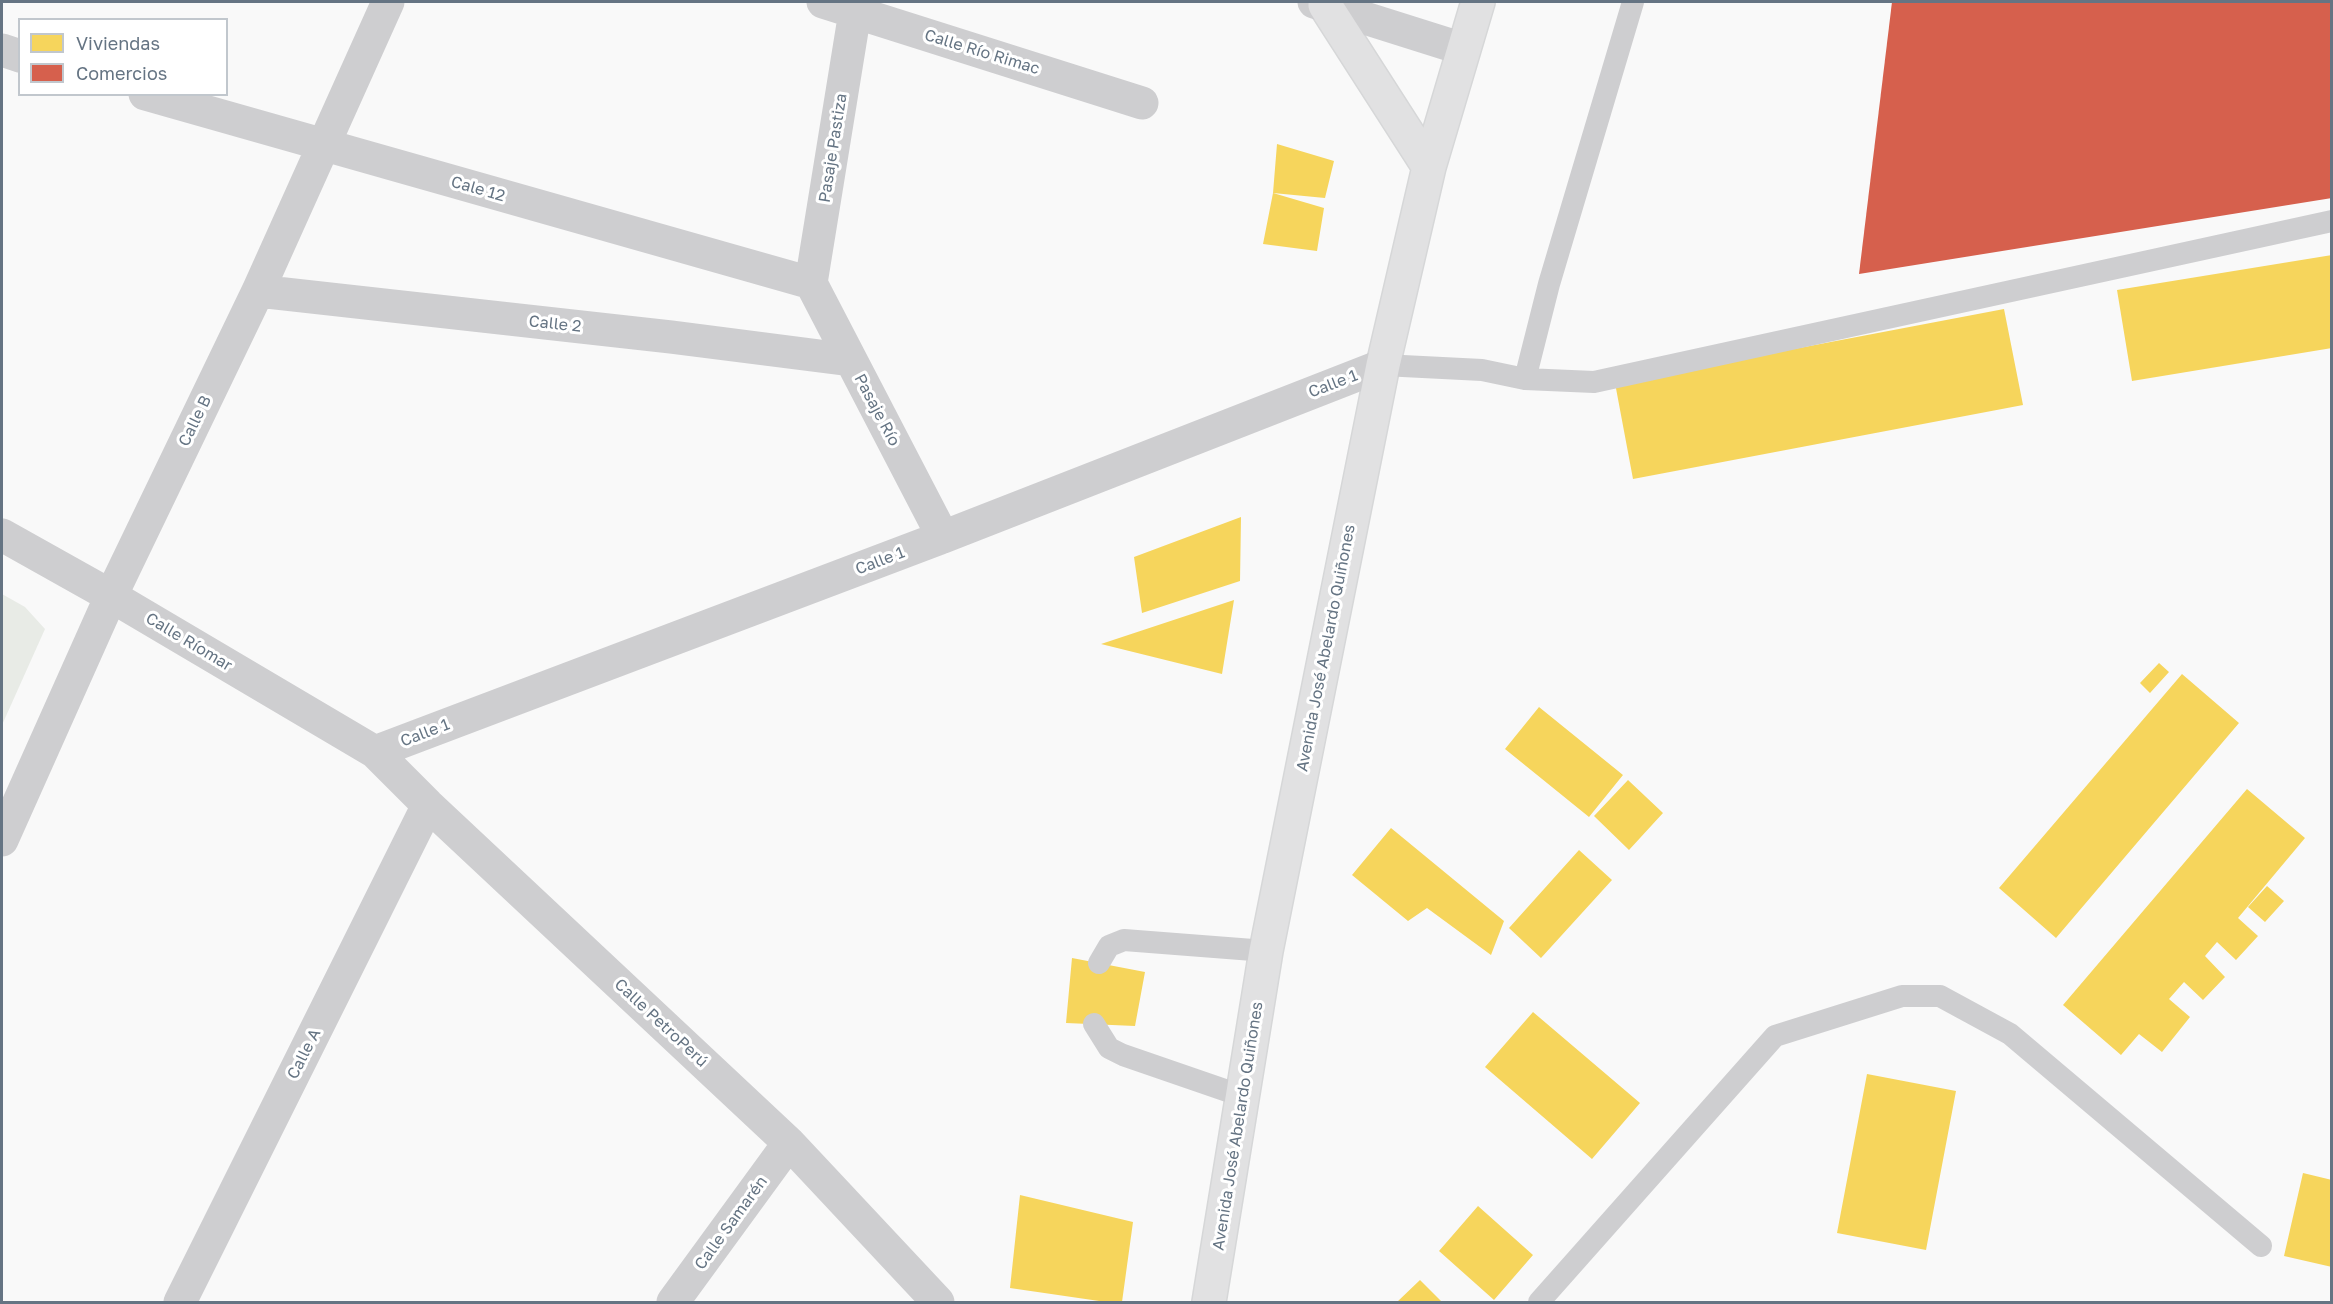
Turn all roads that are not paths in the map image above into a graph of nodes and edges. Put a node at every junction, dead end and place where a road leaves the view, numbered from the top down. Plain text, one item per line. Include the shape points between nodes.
1 (388, 2) edge
2 (823, 2) edge
3 (1478, 2) edge
4 (1633, 2) edge
5 (1319, 3) edge
6 (855, 12) junction
7 (1463, 49) junction
8 (2, 50) edge
9 (18, 55) edge
10 (152, 96) edge
11 (1142, 103) dead end
12 (322, 145) junction
13 (1429, 167) junction
14 (2331, 221) edge
15 (811, 283) junction
16 (258, 291) junction
17 (851, 360) junction
18 (1383, 365) junction
19 (1525, 379) junction
20 (2, 535) edge
21 (944, 537) junction
22 (111, 596) junction
23 (375, 752) junction
24 (428, 805) junction
25 (2, 840) edge
26 (1266, 951) junction
27 (1099, 963) dead end
28 (1094, 1024) dead end
29 (1242, 1096) junction
30 (789, 1143) junction
31 (2261, 1246) dead end
32 (180, 1302) edge
33 (673, 1302) edge
34 (938, 1302) edge
35 (1209, 1302) edge
36 (1539, 1302) edge

1 - 12 street, Calle B
2 - 6 street, Calle Río Rimac
3 - 7 main road, Avenida José Abelardo Quiñones
4 - 19 lane
5 - 7 street
5 - 13 main road
6 - 11 street, Calle Río Rimac
6 - 15 street, Pasaje Pastiza
7 - 13 main road, Avenida José Abelardo Quiñones
8 - 9 street
10 - 12 street, Cale 12
12 - 15 street, Cale 12
12 - 16 street, Calle B
13 - 18 main road, Avenida José Abelardo Quiñones
14 - 19 lane via 1594,382
15 - 17 street, Pasaje Río
16 - 17 street, Calle 2
16 - 22 street, Calle B
17 - 21 street, Pasaje Río
18 - 19 lane via 1482,370
18 - 21 street, Calle 1
18 - 26 main road, Avenida José Abelardo Quiñones
20 - 22 street, Calle Ríomar
21 - 23 street, Calle 1
22 - 23 street, Calle Ríomar
22 - 25 street, Calle B
23 - 24 street, Calle PetroPerú
24 - 30 street, Calle PetroPerú
24 - 32 street, Calle A
26 - 27 lane via 1124,940 1109,946
26 - 29 main road, Avenida José Abelardo Quiñones
28 - 29 lane via 1109,1048 1123,1055
29 - 35 main road, Avenida José Abelardo Quiñones
30 - 33 street, Calle Samarén
30 - 34 street, Calle PetroPerú
31 - 36 lane via 2010,1034 1940,996 1902,996 1774,1036

